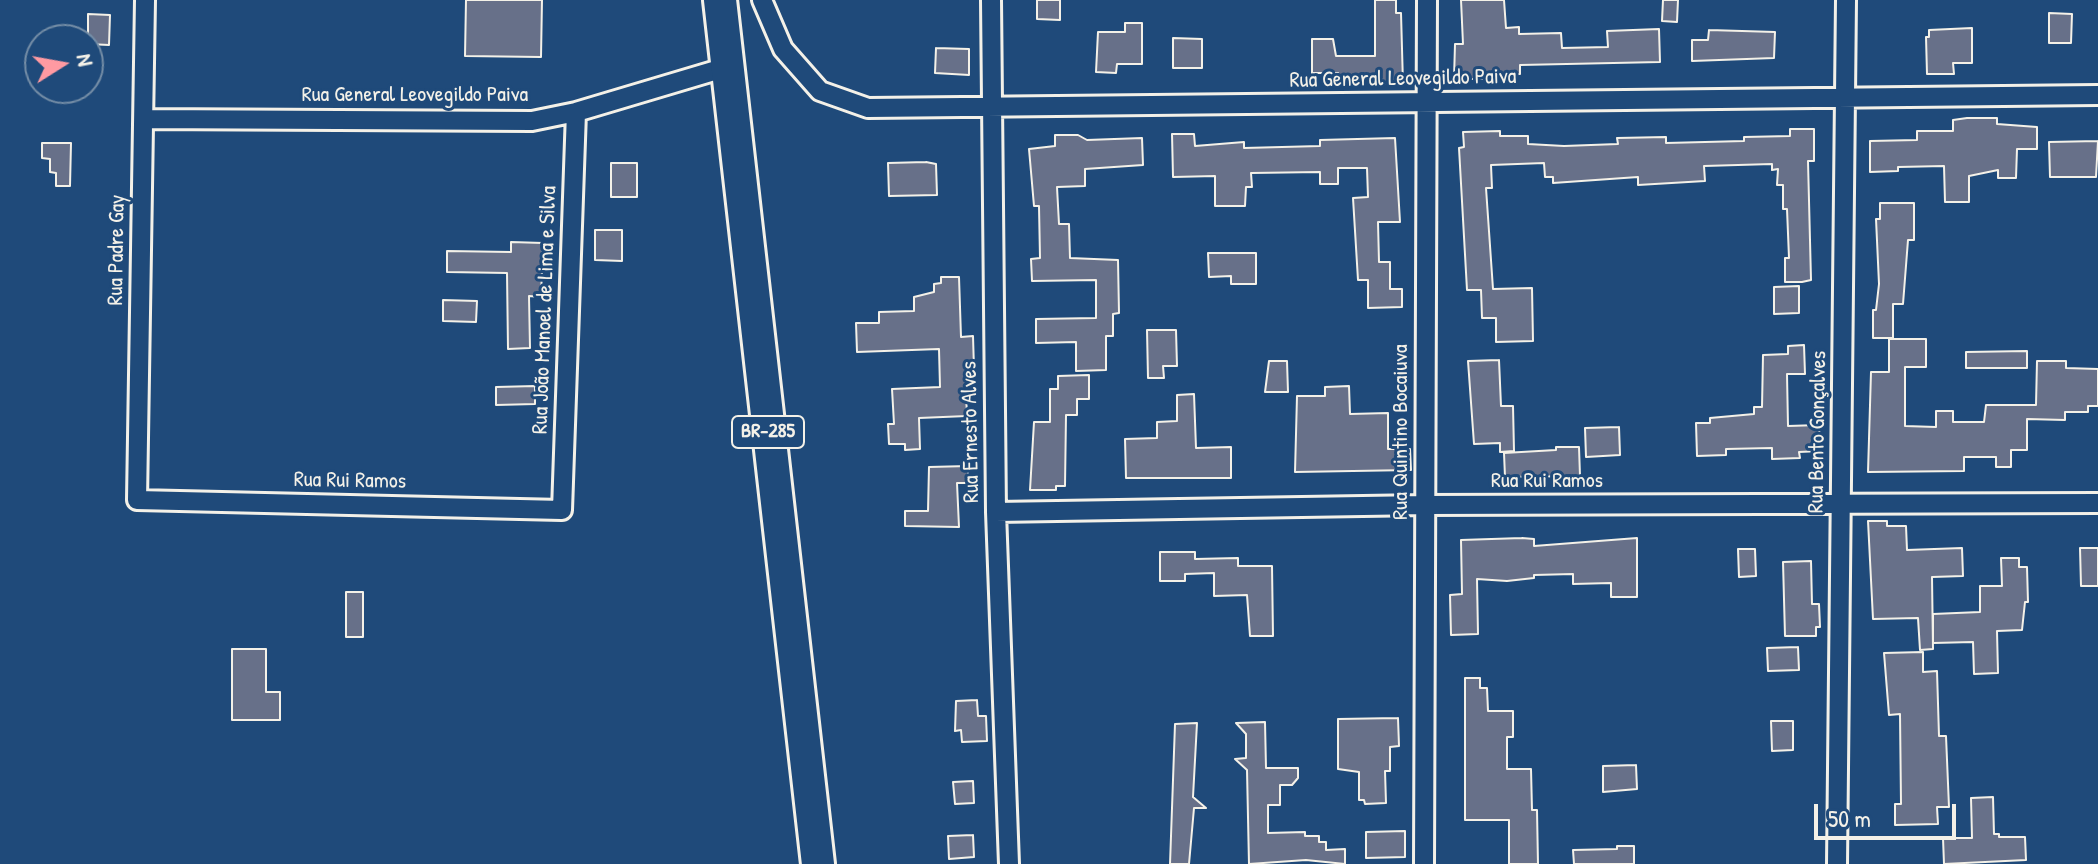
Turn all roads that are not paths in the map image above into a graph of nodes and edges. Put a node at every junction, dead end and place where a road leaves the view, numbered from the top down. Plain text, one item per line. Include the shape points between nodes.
1 (145, 0) edge
2 (720, 0) edge
3 (762, 0) edge
4 (991, 0) edge
5 (1427, 0) edge
6 (1846, 0) edge
7 (727, 67) junction
8 (2098, 95) edge
9 (1845, 98) junction
10 (1428, 102) junction
11 (992, 107) junction
12 (576, 112) junction
13 (144, 119) junction
14 (137, 500) joint
15 (2098, 503) edge
16 (1841, 504) junction
17 (1424, 505) junction
18 (562, 510) joint
19 (996, 512) junction
20 (818, 864) edge
21 (1009, 864) edge
22 (1424, 864) edge
23 (1837, 864) edge

1 - 13 street, Rua Padre Gay
2 - 7 highway, BR-285
3 - 11 street, Rua General Leovegildo Paiva via 783,49 820,91 868,108
4 - 11 street, Rua Ernesto Alves
5 - 10 street, Rua Quintino Bocaiuva
6 - 9 street, Rua Bento Gonçalves
7 - 12 street, Rua General Leovegildo Paiva
7 - 20 highway, BR-285
8 - 9 street, Rua General Leovegildo Paiva
9 - 10 street, Rua General Leovegildo Paiva
9 - 16 street, Rua Bento Gonçalves
10 - 11 street, Rua General Leovegildo Paiva
10 - 17 street, Rua Quintino Bocaiuva
11 - 19 street, Rua Ernesto Alves
12 - 13 street, Rua General Leovegildo Paiva via 532,121
12 - 18 street, Rua João Manoel de Lima e Silva
13 - 14 street, Rua Padre Gay
14 - 18 street, Rua Rui Ramos
15 - 16 street, Rua Rui Ramos
16 - 17 street, Rua Rui Ramos
16 - 23 street, Rua Bento Gonçalves
17 - 19 street, Rua Rui Ramos
17 - 22 street, Rua Quintino Bocaiuva
19 - 21 street, Rua Ernesto Alves

